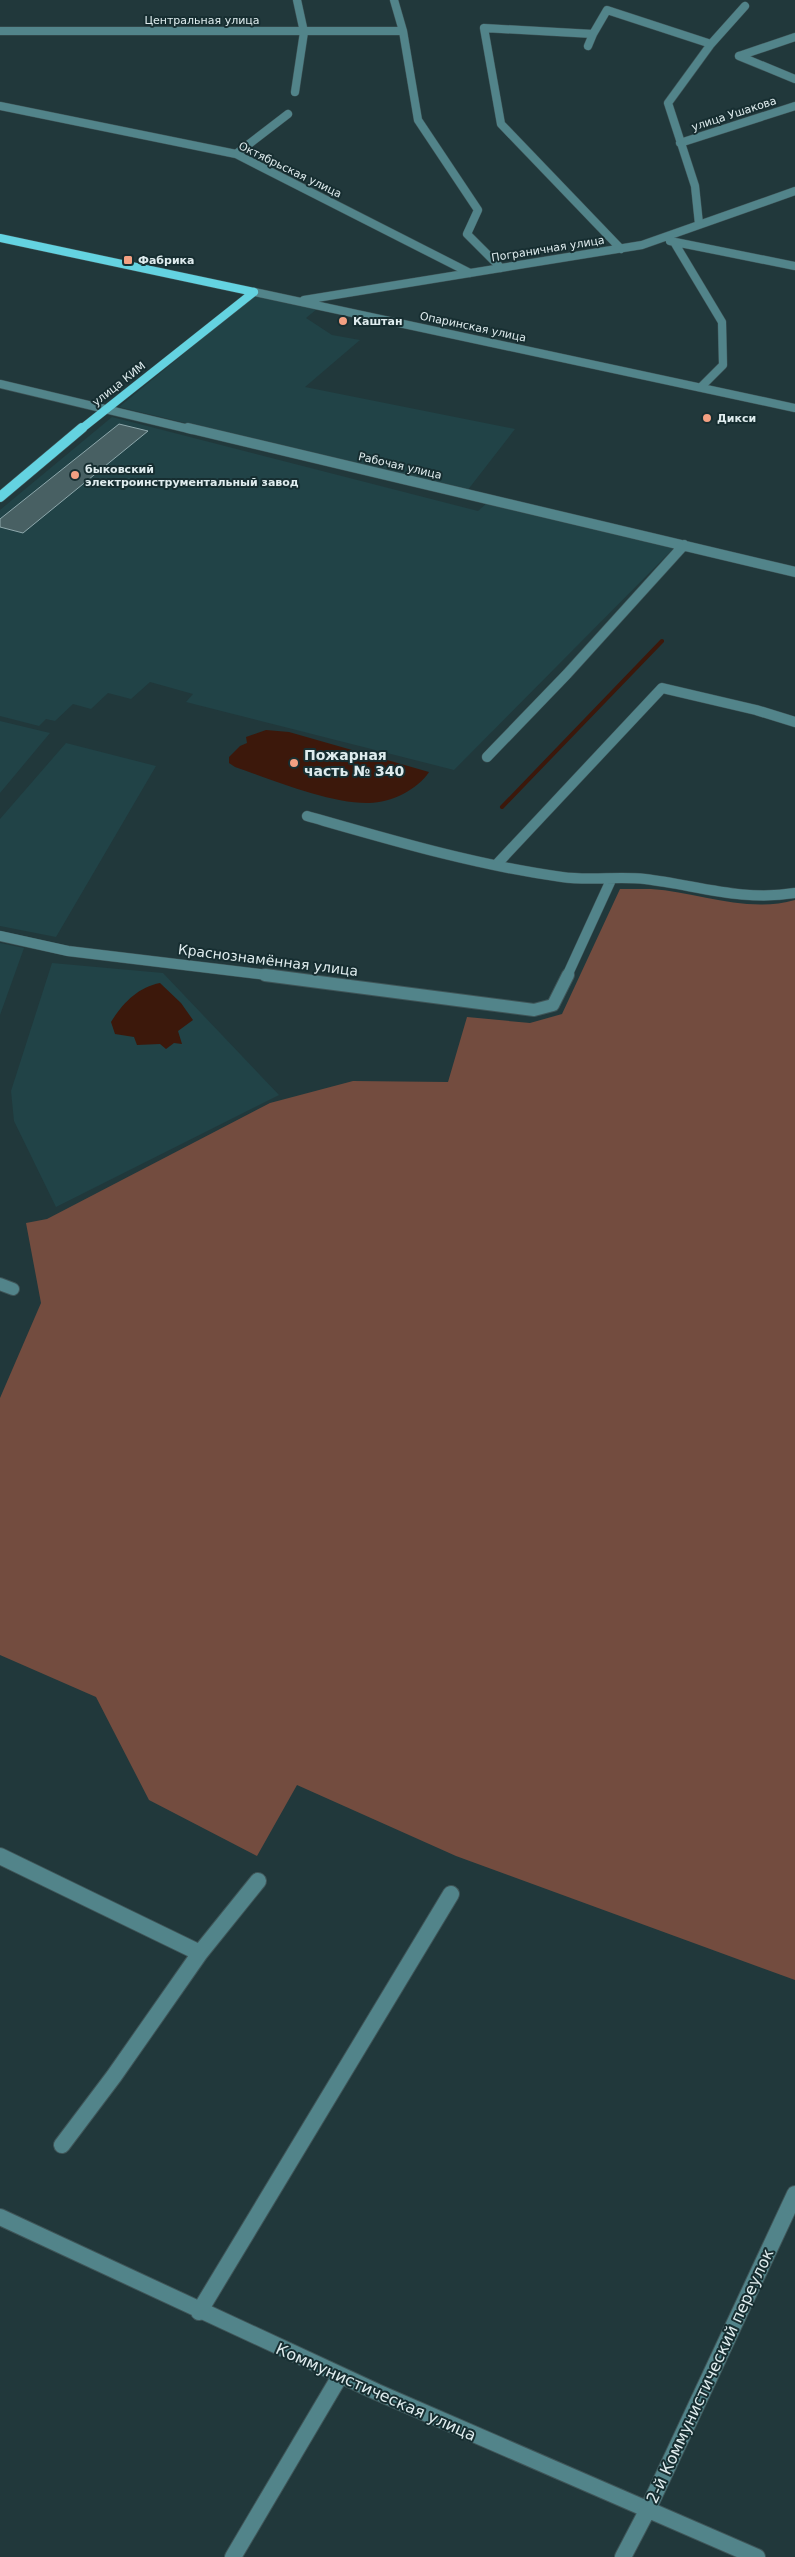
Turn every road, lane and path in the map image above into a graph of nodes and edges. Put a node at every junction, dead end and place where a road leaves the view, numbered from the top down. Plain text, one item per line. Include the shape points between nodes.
1 (297, 0) edge
2 (394, 0) edge
3 (745, 6) dead end
4 (0, 31) edge
5 (403, 31) junction
6 (304, 32) junction
7 (593, 34) junction
8 (795, 37) edge
9 (711, 44) junction
10 (588, 46) dead end
11 (795, 79) edge
12 (295, 92) dead end
13 (0, 106) edge
14 (795, 106) edge
15 (288, 114) dead end
16 (680, 143) junction
17 (236, 154) junction
18 (795, 191) edge
19 (699, 224) junction
20 (0, 238) edge
21 (662, 239) junction
22 (674, 242) junction
23 (621, 249) junction
24 (795, 266) edge
25 (501, 268) junction
26 (470, 273) junction
27 (254, 292) junction
28 (297, 302) junction
29 (0, 384) edge
30 (701, 387) junction
31 (106, 408) junction
32 (795, 408) edge
33 (0, 496) edge
34 (684, 545) junction
35 (795, 572) edge
36 (795, 722) edge
37 (487, 757) dead end
38 (307, 816) dead end
39 (497, 864) junction
40 (611, 880) junction
41 (795, 893) edge
42 (0, 936) edge
43 (0, 1284) edge
44 (13, 1289) dead end
45 (0, 1856) edge
46 (258, 1881) dead end
47 (451, 1894) dead end
48 (200, 1953) junction
49 (62, 2145) dead end
50 (795, 2194) edge
51 (0, 2217) edge
52 (199, 2312) junction
53 (340, 2376) junction
54 (647, 2511) junction
55 (233, 2557) edge
56 (623, 2557) edge
57 (757, 2557) edge

1 - 6 street
2 - 5 street
3 - 9 street
4 - 6 street, Центральная улица
5 - 6 street, Центральная улица
5 - 25 street via 418,120 478,210 467,234
6 - 12 street
7 - 9 street via 607,10
7 - 10 street
7 - 23 street via 484,28 501,124
8 - 11 street via 739,56
9 - 16 street via 668,103
13 - 17 street, Октябрьская улица
14 - 16 street, улица Ушакова
15 - 17 street
16 - 19 street via 695,186
17 - 26 street, Октябрьская улица
18 - 19 street, Пограничная улица
19 - 21 street, Пограничная улица
20 - 27 main road, Опаринская улица
21 - 22 street
21 - 23 street, Пограничная улица
22 - 24 street
22 - 30 street via 722,322 723,365
23 - 25 street, Пограничная улица
25 - 26 street, Пограничная улица
26 - 28 street, Пограничная улица
27 - 28 street, Опаринская улица
27 - 31 main road, улица КИМ
28 - 30 street, Опаринская улица
29 - 31 street, Рабочая улица
30 - 32 street, Опаринская улица
31 - 33 main road, улица КИМ
31 - 34 street, Рабочая улица
34 - 35 street, Рабочая улица
34 - 37 street
36 - 39 street via 662,688
38 - 39 street via 401,844
39 - 40 street via 562,877
40 - 41 street via 643,879 728,893 780,897
40 - 42 street, Краснознамённая улица via 553,1005 534,1010 68,951
43 - 44 street
45 - 48 street
46 - 48 street
47 - 52 street
48 - 49 street
50 - 54 street, 2-й Коммунистический переулок
51 - 52 street, Коммунистическая улица
52 - 53 street, Коммунистическая улица
53 - 54 street, Коммунистическая улица
53 - 55 street
54 - 56 street, 2-й Коммунистический переулок
54 - 57 street, Коммунистическая улица

